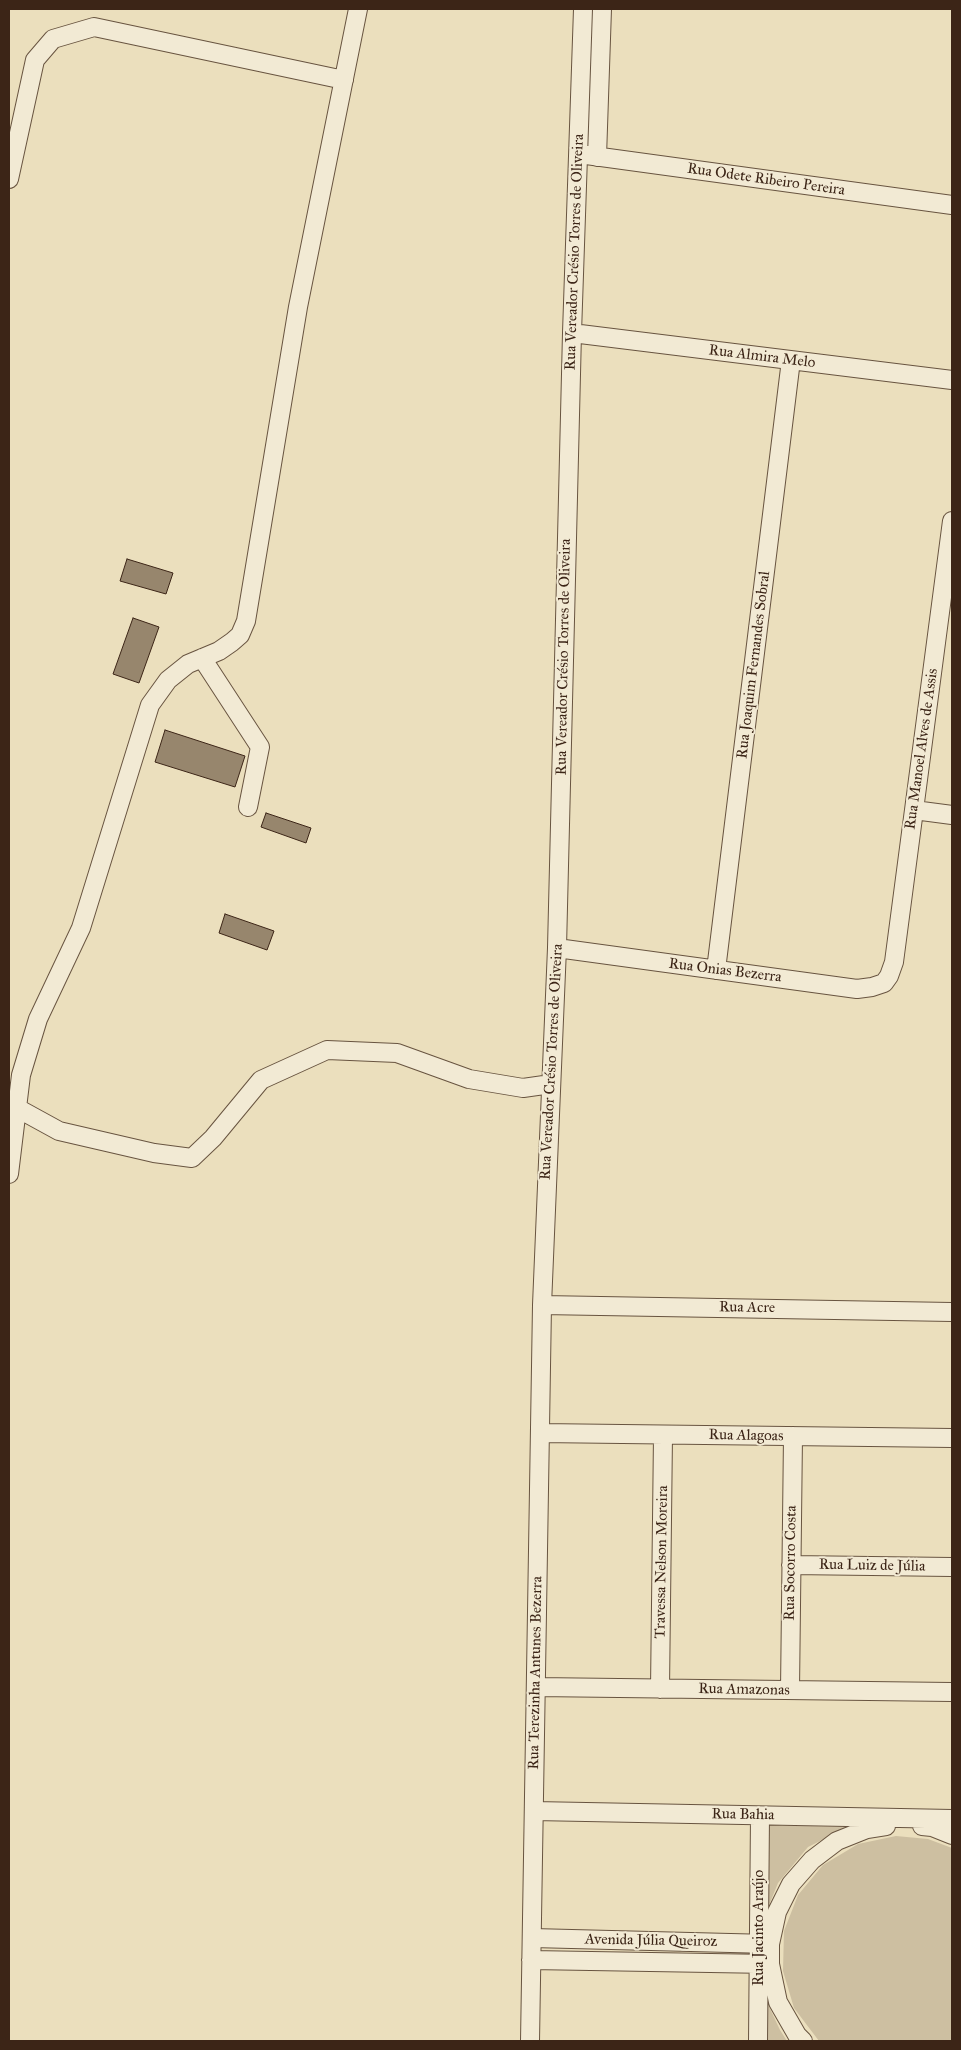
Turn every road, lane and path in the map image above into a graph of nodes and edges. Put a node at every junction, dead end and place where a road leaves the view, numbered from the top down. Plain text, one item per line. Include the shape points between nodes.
1 (358, 9) edge
2 (583, 9) edge
3 (602, 9) edge
4 (344, 80) junction
5 (579, 154) junction
6 (597, 157) junction
7 (9, 178) edge
8 (952, 206) edge
9 (572, 333) junction
10 (791, 360) junction
11 (952, 380) edge
12 (952, 521) edge
13 (202, 658) junction
14 (248, 808) dead end
15 (914, 810) junction
16 (952, 814) edge
17 (558, 948) junction
18 (716, 970) junction
19 (889, 976) joint
20 (552, 1084) junction
21 (17, 1108) junction
22 (9, 1174) edge
23 (542, 1305) junction
24 (952, 1312) edge
25 (540, 1433) junction
26 (663, 1434) junction
27 (793, 1436) junction
28 (952, 1438) edge
29 (791, 1565) junction
30 (952, 1567) edge
31 (536, 1687) junction
32 (660, 1689) junction
33 (790, 1690) junction
34 (952, 1692) edge
35 (534, 1812) junction
36 (760, 1816) junction
37 (952, 1819) edge
38 (898, 1821) junction
39 (952, 1834) edge
40 (532, 1938) junction
41 (764, 1943) junction
42 (532, 1960) junction
43 (764, 1964) junction
44 (530, 2041) edge
45 (758, 2041) edge
46 (803, 2041) edge

1 - 4 street
2 - 5 street, Rua Vereador Crésio Torres de Oliveira
3 - 6 street, Rua Vereador Crésio Torres de Oliveira
4 - 7 street via 94,27 53,38 35,60
4 - 13 street via 298,307 246,620 240,635 232,642
5 - 6 street, Rua Odete Ribeiro Pereira
5 - 9 street, Rua Vereador Crésio Torres de Oliveira
6 - 8 street, Rua Odete Ribeiro Pereira
9 - 10 street, Rua Almira Melo
9 - 17 street, Rua Vereador Crésio Torres de Oliveira
10 - 11 street, Rua Almira Melo
10 - 18 street, Rua Joaquim Fernandes Sobral
12 - 15 street, Rua Manoel Alves de Assis
13 - 14 street via 260,747
13 - 21 street via 188,664 168,680 150,705 81,928 38,1019 21,1075
15 - 16 street
15 - 19 street, Rua Manoel Alves de Assis via 894,962
17 - 18 street, Rua Onias Bezerra
17 - 20 street, Rua Vereador Crésio Torres de Oliveira
18 - 19 street, Rua Onias Bezerra via 857,989 872,987
20 - 21 street via 523,1088 469,1079 397,1053 327,1050 260,1080 213,1138 192,1158 154,1153 59,1131
20 - 23 street, Rua Vereador Crésio Torres de Oliveira
21 - 22 street
23 - 24 street, Rua Acre
23 - 25 street, Rua Terezinha Antunes Bezerra
25 - 26 street, Rua Alagoas
25 - 31 street, Rua Terezinha Antunes Bezerra
26 - 27 street, Rua Alagoas
26 - 32 street, Travessa Nelson Moreira
27 - 28 street, Rua Alagoas
27 - 29 street, Rua Socorro Costa
29 - 30 street, Rua Luiz de Júlia
29 - 33 street, Rua Socorro Costa
31 - 32 street, Rua Amazonas
31 - 35 street, Rua Terezinha Antunes Bezerra
32 - 33 street, Rua Amazonas
33 - 34 street, Rua Amazonas
35 - 36 street, Rua Bahia
35 - 40 street, Rua Terezinha Antunes Bezerra
36 - 38 street, Rua Bahia
36 - 41 street, Rua Jacinto Araújo
37 - 38 street, Rua Bahia
38 - 39 street
38 - 41 street via 837,1841 812,1860 791,1884
40 - 41 street, Avenida Júlia Queiroz
40 - 42 street, Rua Terezinha Antunes Bezerra
41 - 43 street
42 - 43 street, Avenida Júlia Queiroz
42 - 44 street, Rua Terezinha Antunes Bezerra
43 - 45 street, Rua Jacinto Araújo
43 - 46 street via 778,2002

